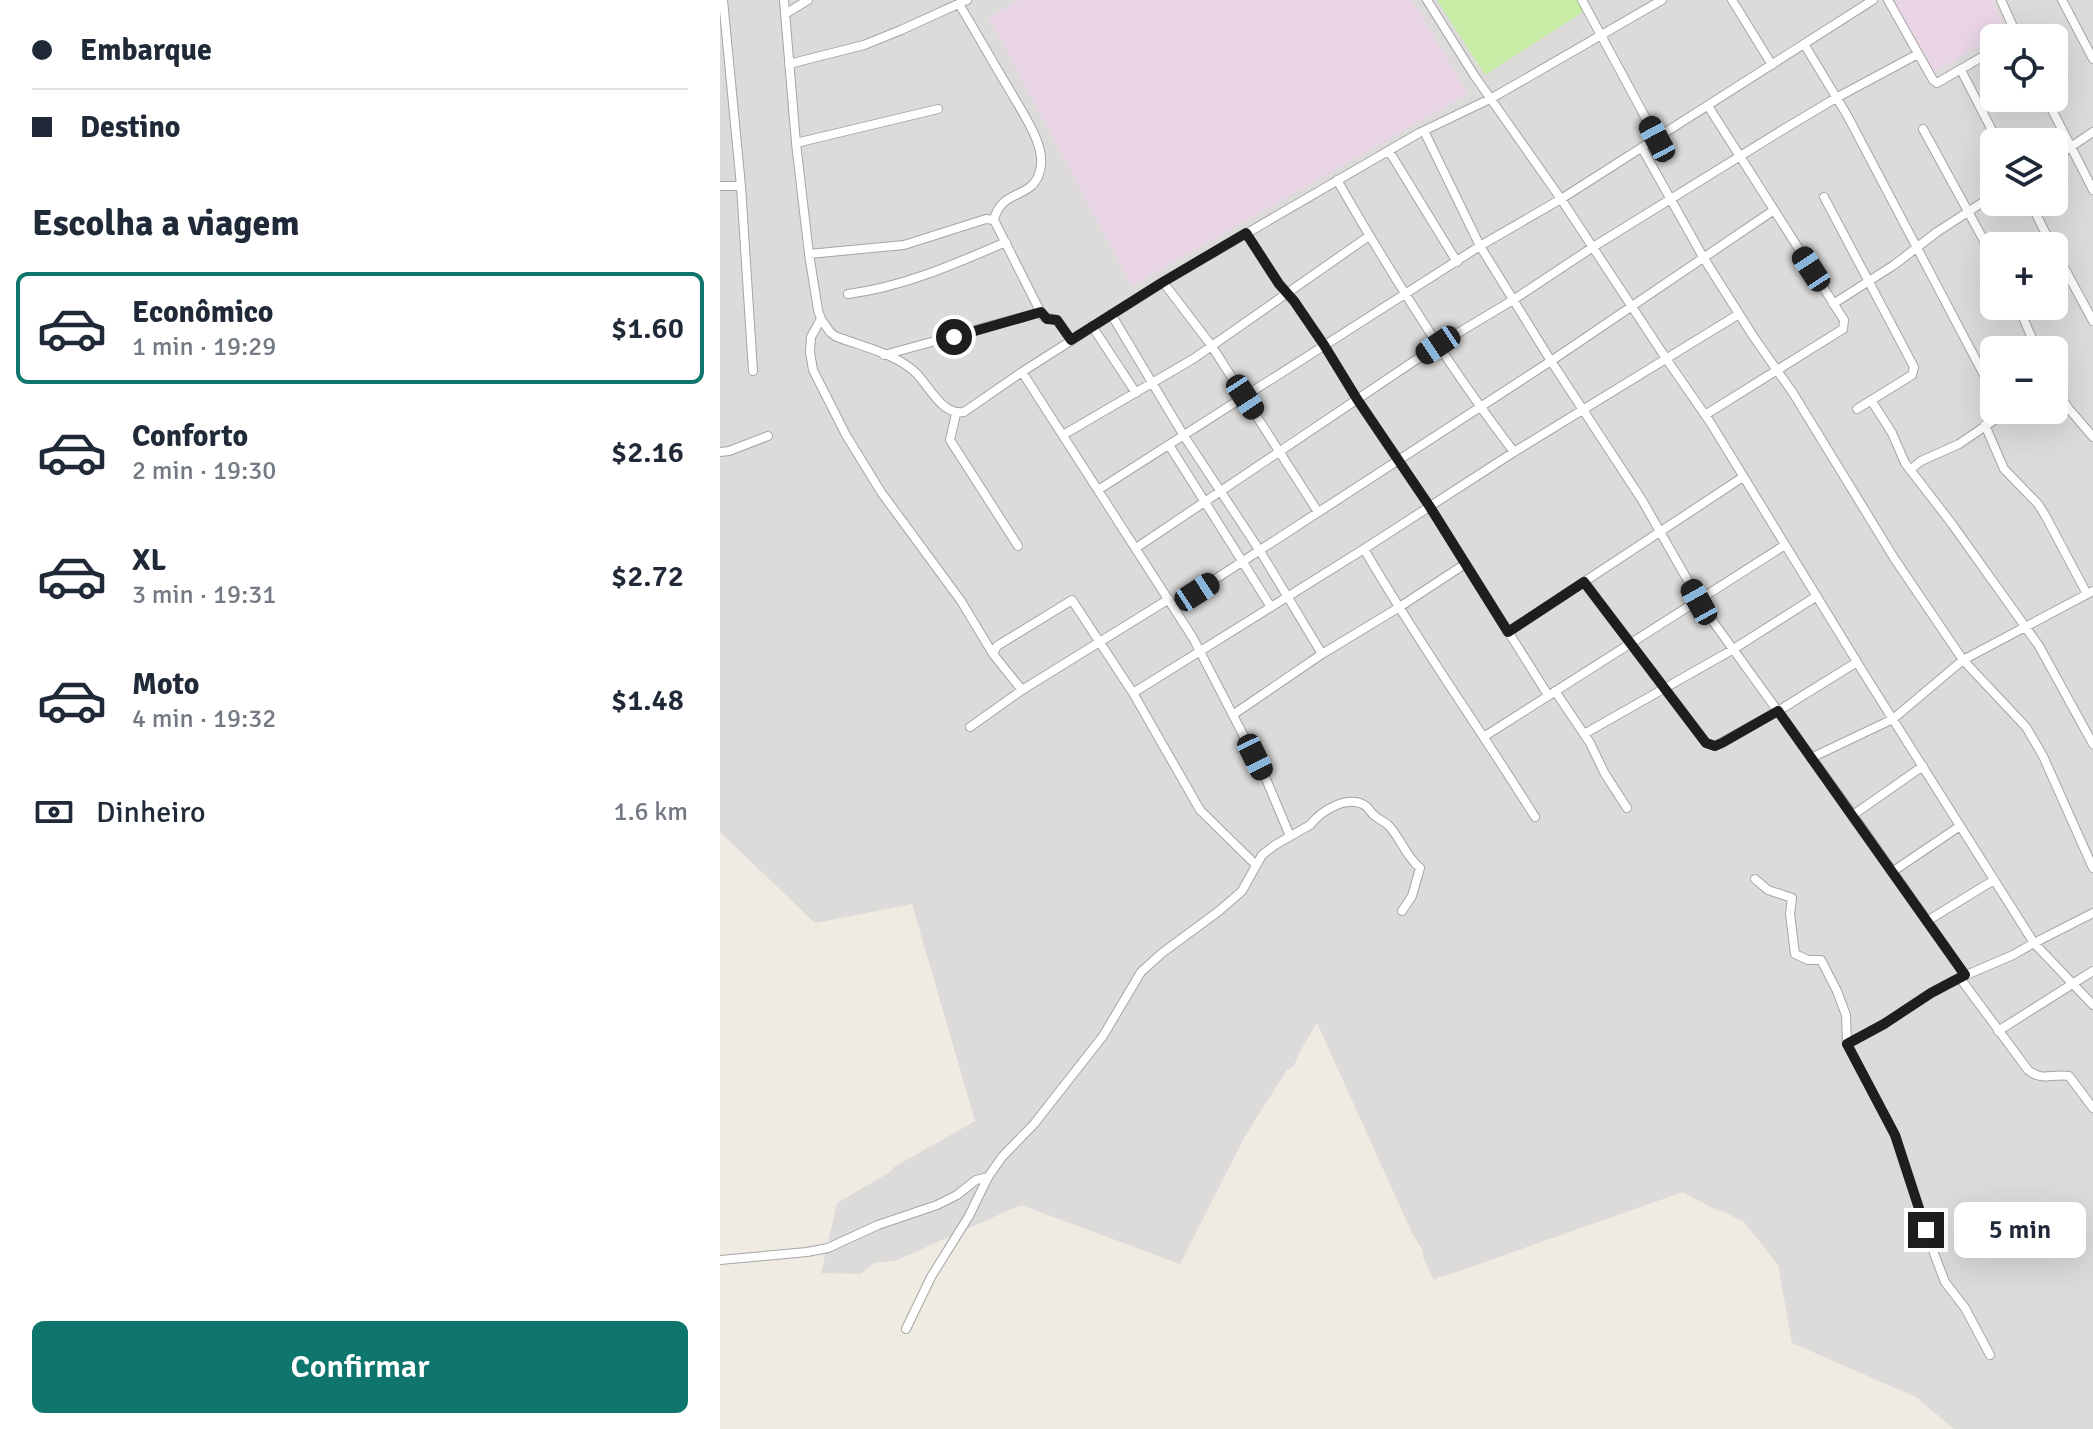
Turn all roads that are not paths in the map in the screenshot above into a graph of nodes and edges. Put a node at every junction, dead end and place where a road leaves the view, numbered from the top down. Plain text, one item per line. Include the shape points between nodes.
1 (784, 0) edge
2 (808, 0) edge
3 (1427, 0) edge
4 (1582, 0) edge
5 (1662, 0) edge
6 (1732, 0) edge
7 (1873, 0) edge
8 (1888, 0) edge
9 (2001, 0) edge
10 (2062, 0) edge
11 (963, 2) edge
12 (722, 4) edge
13 (785, 14) junction
14 (2011, 24) edge
15 (1602, 36) junction
16 (1804, 44) junction
17 (1918, 54) junction
18 (1980, 58) edge
19 (2093, 59) edge
20 (789, 64) junction
21 (1772, 65) junction
22 (1961, 70) junction
23 (1492, 98) junction
24 (1836, 98) junction
25 (1708, 106) junction
26 (938, 109) dead end
27 (2053, 112) edge
28 (1991, 128) edge
29 (1923, 129) dead end
30 (1424, 131) junction
31 (2093, 132) edge
32 (1657, 139) junction
33 (796, 143) junction
34 (2071, 147) junction
35 (1642, 148) junction
36 (2068, 149) edge
37 (1389, 151) junction
38 (1740, 157) junction
39 (1337, 180) junction
40 (720, 186) edge
41 (741, 186) junction
42 (2093, 190) edge
43 (1824, 197) dead end
44 (1561, 199) junction
45 (1670, 199) junction
46 (1980, 204) edge
47 (1774, 210) junction
48 (1967, 212) junction
49 (994, 220) junction
50 (1246, 233) junction
51 (1980, 235) edge
52 (1369, 236) junction
53 (1006, 242) junction
54 (1480, 246) junction
55 (1593, 247) junction
56 (1917, 249) junction
57 (809, 254) junction
58 (1703, 257) junction
59 (1457, 262) junction
60 (2068, 275) edge
61 (1868, 281) junction
62 (1163, 282) junction
63 (1287, 292) junction
64 (848, 294) dead end
65 (1406, 294) junction
66 (1513, 300) junction
67 (1833, 304) junction
68 (1632, 306) junction
69 (1041, 312) junction
70 (1111, 314) junction
71 (1739, 314) junction
72 (821, 319) junction
73 (2093, 321) edge
74 (1092, 326) junction
75 (1071, 340) junction
76 (1211, 345) junction
77 (1324, 345) junction
78 (1438, 345) junction
79 (884, 355) junction
80 (1667, 360) junction
81 (1551, 361) junction
82 (1980, 368) edge
83 (1777, 370) junction
84 (753, 371) dead end
85 (1022, 372) junction
86 (1152, 383) junction
87 (1136, 393) junction
88 (1245, 397) junction
89 (1357, 399) junction
90 (1871, 400) junction
91 (1480, 406) junction
92 (2068, 408) edge
93 (1857, 409) dead end
94 (1584, 410) junction
95 (956, 414) junction
96 (1705, 415) junction
97 (1985, 425) joint
98 (1063, 435) junction
99 (768, 436) dead end
100 (1184, 436) junction
101 (2093, 437) edge
102 (1169, 445) junction
103 (1279, 451) junction
104 (720, 452) edge
105 (1514, 452) junction
106 (1398, 460) junction
107 (1910, 470) junction
108 (1743, 477) junction
109 (1098, 490) junction
110 (1221, 490) junction
111 (1205, 502) junction
112 (1430, 507) junction
113 (1318, 512) junction
114 (1660, 531) junction
115 (1785, 545) junction
116 (1018, 546) dead end
117 (1136, 548) junction
118 (1364, 549) junction
119 (1260, 551) junction
120 (1242, 562) junction
121 (1465, 564) junction
122 (1584, 582) junction
123 (2090, 593) edge
124 (1817, 596) junction
125 (1287, 597) junction
126 (1699, 602) junction
127 (1172, 603) junction
128 (1271, 607) junction
129 (1398, 608) junction
130 (2025, 626) junction
131 (1508, 632) junction
132 (1098, 641) junction
133 (1631, 643) junction
134 (1200, 650) junction
135 (1732, 650) junction
136 (993, 654) junction
137 (1322, 654) junction
138 (1963, 660) junction
139 (1857, 662) junction
140 (1665, 687) junction
141 (1022, 690) junction
142 (1133, 693) junction
143 (1552, 693) junction
144 (1778, 711) junction
145 (1234, 714) junction
146 (1893, 719) junction
147 (970, 727) dead end
148 (1584, 734) junction
149 (1485, 736) junction
150 (2093, 744) edge
151 (1811, 758) junction
152 (1923, 766) junction
153 (1627, 808) dead end
154 (1853, 815) junction
155 (1535, 817) dead end
156 (1960, 826) junction
157 (1290, 836) junction
158 (1256, 865) junction
159 (2093, 868) edge
160 (1892, 872) junction
161 (1755, 879) dead end
162 (1994, 880) junction
163 (1402, 911) dead end
164 (2093, 913) edge
165 (1927, 921) junction
166 (2034, 943) junction
167 (2093, 971) edge
168 (1962, 977) junction
169 (2073, 983) junction
170 (2093, 1005) edge
171 (1998, 1031) junction
172 (1847, 1044) junction
173 (2093, 1108) edge
174 (988, 1177) junction
175 (720, 1260) edge
176 (906, 1329) dead end
177 (1990, 1355) dead end

1 - 13 street
2 - 13 street
3 - 23 street
4 - 15 street
5 - 15 street
6 - 21 street
7 - 16 street
8 - 17 street
9 - 14 street
10 - 19 street
11 - 20 street via 864,45
11 - 49 street via 1041,152 1036,181 1001,203
12 - 41 street
13 - 20 street
15 - 23 street
15 - 32 street
16 - 21 street
16 - 24 street
17 - 22 street via 1937,83
17 - 24 street
18 - 22 street
20 - 33 street
21 - 25 street
22 - 28 street
23 - 30 street
23 - 44 street
24 - 38 street
24 - 56 street
25 - 32 street
25 - 38 street
26 - 33 street
27 - 34 street
29 - 48 street
30 - 37 street
30 - 54 street
31 - 34 street
32 - 35 street
33 - 57 street
34 - 36 street
34 - 42 street
35 - 44 street
35 - 45 street
37 - 39 street
37 - 59 street
38 - 45 street
38 - 47 street
39 - 50 street
39 - 52 street
40 - 41 street
41 - 84 street
43 - 61 street
44 - 54 street
44 - 55 street
45 - 55 street
45 - 58 street
46 - 48 street
47 - 58 street
47 - 67 street
48 - 51 street
48 - 56 street
49 - 53 street
49 - 57 street via 897,246
50 - 62 street
50 - 63 street
52 - 63 street
52 - 65 street
53 - 64 street via 928,274
53 - 69 street
54 - 59 street
54 - 66 street
55 - 66 street
55 - 68 street
56 - 61 street
56 - 82 street
57 - 72 street
58 - 68 street
58 - 71 street
59 - 65 street
60 - 73 street
61 - 67 street
61 - 90 street via 1915,372
62 - 70 street
62 - 76 street
63 - 76 street
63 - 77 street
65 - 77 street
65 - 78 street
66 - 78 street
66 - 81 street
67 - 83 street via 1844,320 1843,329
68 - 80 street
68 - 81 street
69 - 75 street via 1057,320
69 - 79 street
70 - 74 street
70 - 86 street
71 - 80 street
71 - 83 street
72 - 79 street via 835,336
72 - 136 street via 811,337 813,370 846,435
74 - 75 street
74 - 87 street
75 - 85 street
76 - 86 street
76 - 88 street
77 - 88 street
77 - 89 street
78 - 89 street
78 - 91 street
79 - 95 street via 915,372
80 - 94 street
80 - 96 street
81 - 91 street
81 - 94 street
83 - 96 street
83 - 138 street
85 - 95 street
85 - 98 street
86 - 87 street
86 - 100 street
87 - 98 street
88 - 100 street
88 - 103 street
89 - 103 street
89 - 106 street
90 - 93 street
90 - 107 street
91 - 105 street
91 - 106 street
92 - 101 street
94 - 105 street
94 - 114 street
95 - 116 street via 950,440
96 - 108 street
97 - 107 street
97 - 123 street via 2004,469 2038,504
98 - 109 street
99 - 104 street
100 - 102 street
100 - 110 street
102 - 109 street
102 - 111 street
103 - 110 street
103 - 113 street
105 - 112 street
106 - 112 street
106 - 113 street
107 - 130 street
108 - 114 street
108 - 115 street
109 - 117 street
110 - 111 street
110 - 119 street
111 - 117 street
111 - 120 street
112 - 118 street
112 - 121 street
113 - 119 street
114 - 122 street
114 - 126 street
115 - 124 street
115 - 126 street
117 - 127 street
118 - 125 street
118 - 129 street
119 - 120 street
119 - 125 street
120 - 127 street
120 - 128 street
121 - 129 street
121 - 131 street
122 - 131 street
122 - 133 street
123 - 130 street
124 - 135 street
124 - 139 street
125 - 128 street
125 - 137 street
126 - 133 street
126 - 135 street
127 - 132 street
127 - 134 street
128 - 134 street
129 - 137 street
129 - 149 street
130 - 138 street
130 - 150 street
131 - 143 street
132 - 136 street via 1072,600 997,646
132 - 141 street
132 - 142 street
133 - 140 street
133 - 143 street
134 - 142 street
134 - 145 street
135 - 140 street
135 - 144 street
136 - 141 street
137 - 145 street
138 - 146 street
138 - 159 street via 2026,727
139 - 144 street
139 - 146 street
140 - 144 street via 1706,743 1715,746
140 - 148 street
141 - 147 street
142 - 158 street via 1200,810
143 - 148 street
143 - 149 street
144 - 151 street
145 - 157 street
146 - 151 street
146 - 152 street
148 - 153 street
149 - 155 street
151 - 154 street
152 - 154 street
152 - 156 street
154 - 160 street
156 - 160 street
156 - 162 street
157 - 158 street
157 - 163 street via 1334,806 1347,801 1365,805 1389,826 1420,868
158 - 174 street via 1242,891 1141,972 1103,1036
160 - 165 street
161 - 172 street via 1792,898 1795,954 1821,960 1846,1015
162 - 165 street
162 - 166 street
164 - 166 street
165 - 168 street
166 - 168 street
166 - 169 street
167 - 169 street
168 - 171 street
168 - 172 street
169 - 170 street
169 - 171 street
171 - 173 street via 2035,1075 2069,1076
172 - 177 street via 1899,1144 1945,1282
174 - 175 street via 937,1205 828,1248
174 - 176 street

